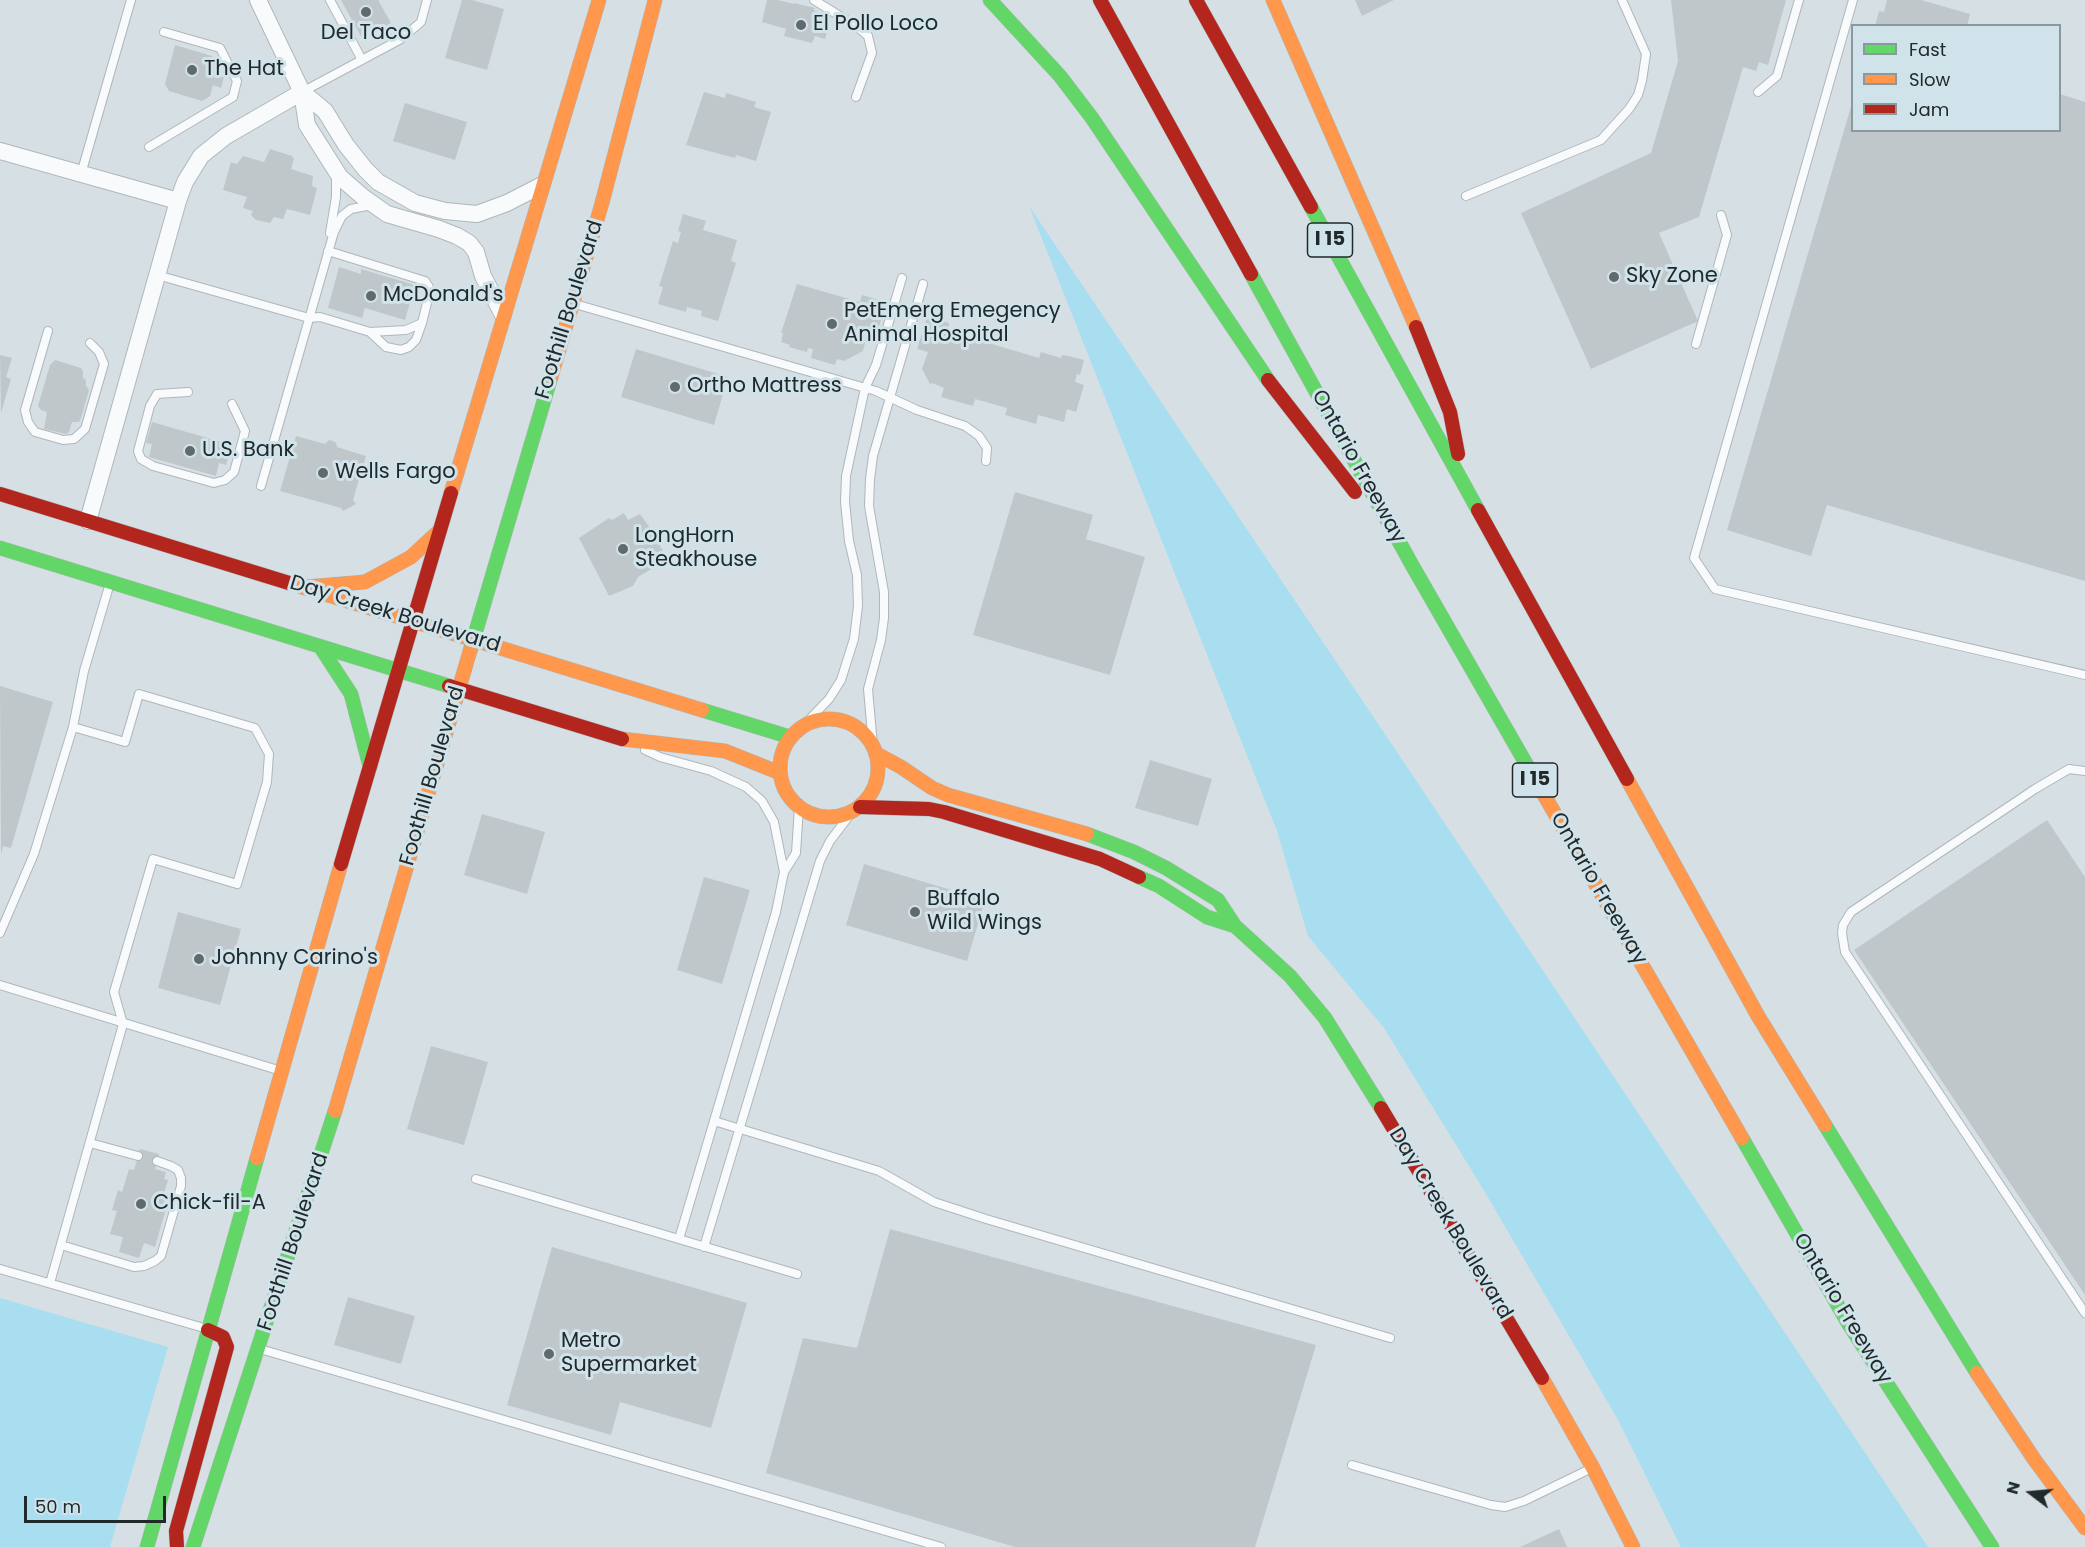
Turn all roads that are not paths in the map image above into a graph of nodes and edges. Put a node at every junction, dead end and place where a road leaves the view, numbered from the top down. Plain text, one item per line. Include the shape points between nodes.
1 (131, 0) edge
2 (258, 0) edge
3 (330, 0) edge
4 (427, 0) edge
5 (599, 0) edge
6 (655, 0) edge
7 (814, 0) edge
8 (990, 0) edge
9 (1100, 0) edge
10 (1196, 0) edge
11 (1274, 0) edge
12 (1622, 0) edge
13 (1799, 0) edge
14 (1853, 0) edge
15 (164, 32) dead end
16 (362, 60) junction
17 (302, 92) junction
18 (1758, 92) dead end
19 (856, 97) dead end
20 (149, 147) dead end
21 (0, 151) edge
22 (336, 170) junction
23 (81, 174) junction
24 (542, 185) junction
25 (1466, 196) dead end
26 (178, 201) junction
27 (374, 205) junction
28 (1721, 215) dead end
29 (328, 251) junction
30 (158, 275) junction
31 (902, 278) dead end
32 (924, 284) dead end
33 (571, 303) junction
34 (503, 315) junction
35 (309, 318) junction
36 (422, 323) junction
37 (48, 331) dead end
38 (370, 332) junction
39 (90, 343) dead end
40 (1696, 344) dead end
41 (865, 388) junction
42 (188, 392) dead end
43 (891, 398) junction
44 (232, 404) dead end
45 (986, 461) dead end
46 (1463, 481) junction
47 (261, 486) dead end
48 (0, 494) edge
49 (88, 520) junction
50 (440, 531) junction
51 (0, 548) edge
52 (1412, 565) junction
53 (110, 583) junction
54 (305, 587) junction
55 (414, 621) junction
56 (474, 639) junction
57 (321, 648) junction
58 (399, 671) junction
59 (2085, 675) edge
60 (459, 688) junction
61 (804, 725) junction
62 (73, 727) junction
63 (790, 737) junction
64 (621, 739) junction
65 (875, 750) junction
66 (370, 767) junction
67 (2085, 771) edge
68 (780, 773) junction
69 (799, 807) junction
70 (856, 809) junction
71 (784, 872) junction
72 (1235, 926) junction
73 (0, 933) edge
74 (0, 985) edge
75 (123, 1023) junction
76 (281, 1071) junction
77 (714, 1121) junction
78 (740, 1129) junction
79 (90, 1143) junction
80 (138, 1156) dead end
81 (157, 1161) dead end
82 (476, 1179) dead end
83 (679, 1239) junction
84 (61, 1245) junction
85 (704, 1247) junction
86 (0, 1269) edge
87 (797, 1274) dead end
88 (50, 1284) junction
89 (2085, 1313) edge
90 (208, 1330) junction
91 (1390, 1338) dead end
92 (260, 1349) junction
93 (1352, 1465) dead end
94 (1593, 1468) junction
95 (2085, 1528) edge
96 (147, 1547) edge
97 (177, 1547) edge
98 (193, 1547) edge
99 (941, 1547) edge
100 (1634, 1547) edge
101 (1992, 1547) edge

1 - 23 lane
2 - 17 street
3 - 16 lane
4 - 16 lane via 421,22 401,39
5 - 24 main road
6 - 33 main road, Foothill Boulevard
7 - 19 lane via 868,36 872,53
8 - 52 main road via 1060,76 1092,118 1265,376
9 - 52 main road, Ontario Freeway / I 15
10 - 46 main road, I 15
11 - 46 main road via 1450,412
12 - 25 lane via 1646,54 1638,95 1629,109 1601,140
13 - 18 lane via 1777,76
14 - 59 lane via 1694,558 1715,589
15 - 20 lane via 219,48 237,81 233,97
16 - 17 lane
17 - 22 street via 307,125
17 - 24 street via 325,111 346,146 378,182 415,203 477,214
17 - 26 street via 226,136 201,156
21 - 23 street
22 - 27 street
22 - 29 lane
23 - 26 street
24 - 34 main road
26 - 30 street
27 - 29 lane via 351,209 342,216
27 - 34 street via 387,214 469,243
28 - 40 lane via 1727,235
29 - 35 lane
29 - 36 lane via 425,280 429,295
30 - 35 lane
30 - 49 street
31 - 41 lane via 876,365
32 - 43 lane
33 - 41 lane
33 - 56 main road, Foothill Boulevard
34 - 50 main road
35 - 38 lane via 320,317
35 - 47 lane
36 - 38 lane via 406,330
36 - 38 lane via 416,340 401,350 386,347
37 - 39 lane via 25,410 35,432 63,440 74,439 85,429 104,364
41 - 43 lane
41 - 61 lane via 846,476 849,541 857,575 854,639 841,680
42 - 44 lane via 157,394 150,406 138,451 141,459 153,466 214,483 225,480 234,472 245,431
43 - 45 lane via 965,426 987,448
43 - 65 lane via 870,479 869,506 884,592 881,640 868,689
46 - 95 main road, I 15 via 1758,1016 1958,1344
48 - 49 main road, Day Creek Boulevard
49 - 54 main road, Day Creek Boulevard
50 - 54 main road via 411,556 366,582
50 - 55 main road
51 - 53 main road
52 - 101 main road, Ontario Freeway / I 15 via 1848,1323
53 - 57 main road
53 - 62 lane via 84,671
54 - 55 main road, Day Creek Boulevard
55 - 56 main road, Day Creek Boulevard
55 - 58 main road
56 - 60 main road, Foothill Boulevard
56 - 63 main road, Day Creek Boulevard
57 - 58 main road
57 - 66 main road via 351,694
58 - 60 main road
58 - 66 main road
60 - 64 main road
60 - 92 main road, Foothill Boulevard via 331,1125
61 - 63 main road
61 - 65 main road via 835,718 851,723 864,732
62 - 73 lane via 34,854
62 - 75 lane via 125,742 139,694 255,728 269,754 267,782 237,884 153,859 114,992
63 - 68 main road via 780,760
64 - 68 main road via 724,751
64 - 71 lane via 746,787 762,801 774,822
65 - 70 main road via 879,769 876,783 870,796
65 - 72 main road, Day Creek Boulevard via 932,789 1081,832 1134,852 1218,900
66 - 76 main road
67 - 89 lane via 2069,769 2006,808 1851,912 1842,933 1845,952
68 - 69 main road via 789,798
69 - 70 main road via 825,818
69 - 71 lane via 796,853
70 - 72 main road, Day Creek Boulevard via 930,809 1100,859 1159,886 1207,917
70 - 78 lane via 830,840 820,861
71 - 77 lane via 776,912
72 - 94 main road, Day Creek Boulevard via 1290,976 1325,1018
74 - 75 lane
75 - 76 lane
75 - 79 lane
76 - 90 main road
77 - 78 lane
77 - 83 lane
78 - 85 lane
78 - 91 lane via 879,1171 934,1202 986,1219
79 - 80 lane
79 - 84 lane
81 - 84 lane via 178,1170 181,1178 161,1256 144,1266 134,1266
82 - 83 lane
83 - 85 lane
84 - 88 lane
85 - 87 lane
86 - 88 lane
88 - 90 lane
90 - 96 main road
90 - 97 main road via 223,1337 227,1347 176,1532
92 - 98 main road, Foothill Boulevard
92 - 99 lane
93 - 94 lane via 1505,1507
94 - 100 main road, Day Creek Boulevard

